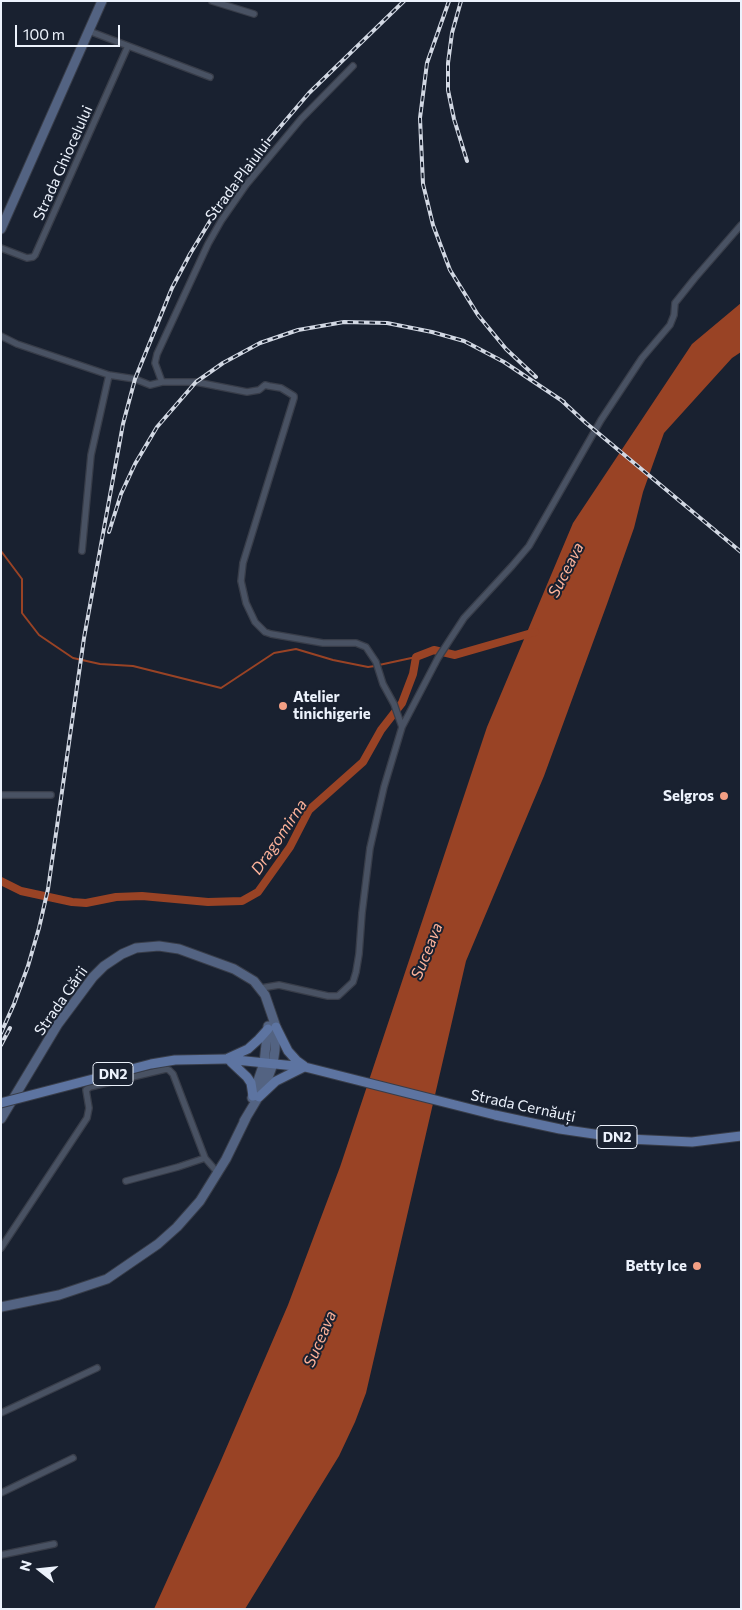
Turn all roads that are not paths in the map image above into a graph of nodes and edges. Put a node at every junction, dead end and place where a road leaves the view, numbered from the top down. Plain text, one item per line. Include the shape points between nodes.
1 (102, 1) edge
2 (212, 1) edge
3 (254, 14) dead end
4 (89, 31) junction
5 (128, 46) junction
6 (353, 66) dead end
7 (210, 77) dead end
8 (741, 226) edge
9 (1, 229) edge
10 (1, 248) edge
11 (1, 336) edge
12 (109, 375) junction
13 (162, 382) junction
14 (82, 551) dead end
15 (402, 727) junction
16 (1, 795) edge
17 (51, 795) dead end
18 (261, 988) junction
19 (272, 1028) junction
20 (226, 1059) junction
21 (268, 1064) junction
22 (305, 1067) junction
23 (256, 1097) junction
24 (1, 1104) edge
25 (1, 1119) edge
26 (741, 1136) edge
27 (205, 1158) junction
28 (218, 1173) junction
29 (126, 1181) dead end
30 (1, 1248) edge
31 (1, 1307) edge
32 (97, 1368) dead end
33 (1, 1413) edge
34 (73, 1458) dead end
35 (1, 1494) edge
36 (54, 1544) dead end
37 (1, 1555) edge

1 - 4 street
2 - 3 street
4 - 5 street
4 - 9 street
5 - 7 street
5 - 10 street, Strada Ghiocelului via 36,255 27,258
6 - 13 street, Strada Plaiului via 301,120 246,185 221,221 157,354 155,363
8 - 15 street via 675,302 670,325 642,358 601,420 528,546 464,618 438,658
11 - 12 street
12 - 13 street via 150,385
12 - 14 street via 92,455
13 - 15 street via 196,382 247,392 265,385 281,388 294,396 243,564 241,581 246,602 255,622 265,632 366,647 376,662
15 - 18 street via 370,848 353,982 338,996 279,985
16 - 17 street
18 - 19 street via 270,1011
18 - 25 street, Strada Gării via 234,969 179,949 150,946 122,954 104,966 78,994
19 - 20 main road via 248,1049
19 - 21 street via 275,1050
19 - 22 main road via 292,1056
20 - 21 main road, DN2
20 - 23 main road via 247,1077
20 - 24 main road, DN2, bridge via 151,1064
21 - 22 main road, DN2
21 - 23 street via 265,1086
22 - 23 main road via 276,1081
22 - 26 main road, Strada Cernăuți / DN2 via 548,1127 628,1138 692,1142
23 - 28 street
27 - 28 street
27 - 29 street
27 - 30 street via 169,1070 90,1087 86,1090 90,1108 87,1118
28 - 31 street via 200,1201 177,1227 130,1265 81,1289
32 - 33 street
34 - 35 street
36 - 37 street

